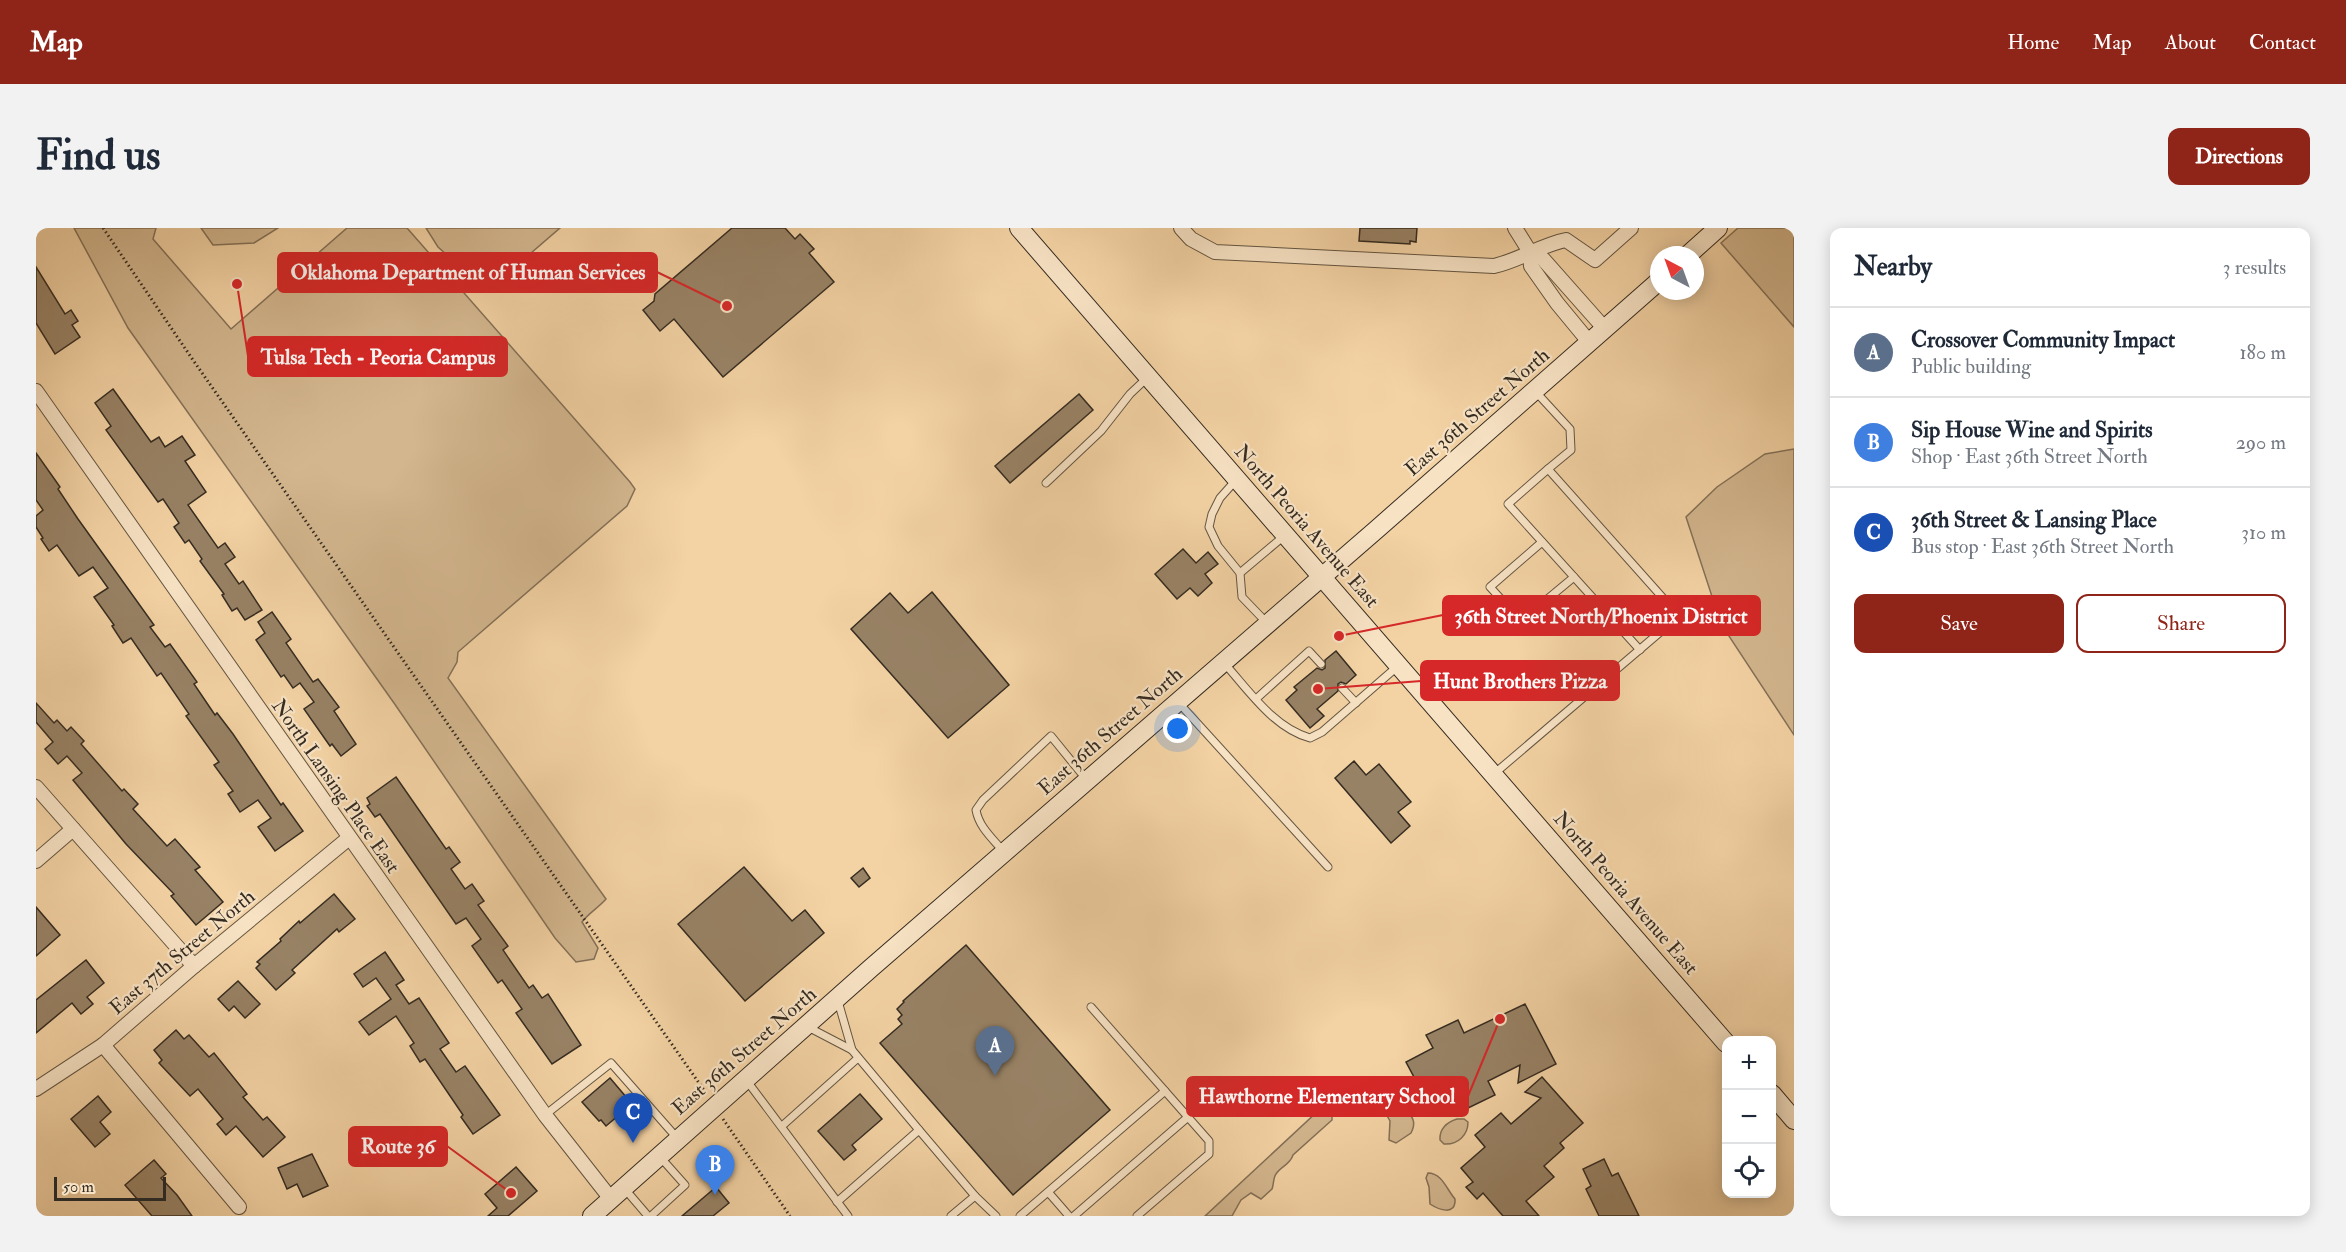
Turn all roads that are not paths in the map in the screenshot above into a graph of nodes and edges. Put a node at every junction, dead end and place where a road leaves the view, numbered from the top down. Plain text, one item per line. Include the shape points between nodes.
1 (1019, 228) edge
2 (1180, 228) edge
3 (1515, 228) edge
4 (1630, 228) edge
5 (1718, 228) edge
6 (1698, 246) edge
7 (1530, 252) junction
8 (1650, 289) edge
9 (1605, 329) junction
10 (1590, 343) junction
11 (1148, 377) junction
12 (1535, 390) junction
13 (36, 391) edge
14 (1548, 469) junction
15 (1236, 480) junction
16 (1046, 483) dead end
17 (1285, 535) junction
18 (1542, 542) junction
19 (1240, 573) junction
20 (1321, 577) junction
21 (1574, 577) junction
22 (1268, 623) junction
23 (1640, 650) junction
24 (1224, 662) junction
25 (1321, 664) dead end
26 (1399, 666) junction
27 (1342, 688) dead end
28 (1256, 699) junction
29 (1178, 702) junction
30 (1356, 703) junction
31 (1493, 774) junction
32 (1087, 780) junction
33 (36, 787) edge
34 (73, 829) junction
35 (349, 838) junction
36 (1004, 853) junction
37 (36, 861) edge
38 (1328, 867) dead end
39 (194, 966) junction
40 (837, 999) junction
41 (1091, 1007) dead end
42 (806, 1026) junction
43 (1722, 1038) edge
44 (103, 1045) junction
45 (852, 1050) junction
46 (858, 1058) junction
47 (746, 1079) junction
48 (36, 1089) edge
49 (1165, 1091) junction
50 (1776, 1100) edge
51 (545, 1115) junction
52 (1188, 1117) junction
53 (1794, 1120) edge
54 (782, 1126) junction
55 (919, 1130) junction
56 (678, 1139) junction
57 (659, 1156) junction
58 (1049, 1193) junction
59 (617, 1194) junction
60 (975, 1196) junction
61 (837, 1202) junction
62 (239, 1207) dead end
63 (592, 1216) edge
64 (649, 1216) edge
65 (848, 1216) edge
66 (951, 1216) edge
67 (996, 1216) edge
68 (1020, 1216) edge
69 (1069, 1216) edge
70 (1074, 1216) edge
71 (1137, 1216) edge

1 - 11 main road, North Peoria Avenue East
2 - 7 street via 1215,252 1494,266
3 - 7 street
4 - 7 street via 1595,260 1566,240
5 - 6 main road
7 - 9 street via 1543,259
7 - 10 street via 1531,266
8 - 9 main road, East 36th Street North
9 - 10 main road, East 36th Street North
10 - 12 main road, East 36th Street North
11 - 15 main road, North Peoria Avenue East
11 - 16 lane via 1101,431
12 - 14 lane via 1570,429 1571,450
12 - 20 main road, East 36th Street North
13 - 35 street, North Lansing Place East
14 - 18 lane via 1508,504
14 - 23 lane via 1679,616
15 - 17 main road, North Peoria Avenue East
15 - 19 lane via 1220,498 1209,527 1218,546
17 - 19 lane
17 - 20 main road, North Peoria Avenue East
18 - 21 lane
18 - 21 lane via 1490,586 1521,621
19 - 22 lane via 1242,597
20 - 22 main road, East 36th Street North
20 - 26 main road, North Peoria Avenue East
21 - 23 lane
22 - 24 main road, East 36th Street North
23 - 31 lane
24 - 28 lane
24 - 29 main road, East 36th Street North
25 - 28 lane via 1309,651
26 - 30 lane
26 - 31 main road, North Peoria Avenue East
27 - 30 lane
28 - 30 lane via 1294,734 1310,738
29 - 32 main road, East 36th Street North
29 - 38 lane
31 - 43 main road, North Peoria Avenue East
32 - 36 main road, East 36th Street North
32 - 36 lane via 1051,736 976,810 985,830
33 - 34 street
34 - 37 street
34 - 39 street
35 - 39 street, East 37th Street North
35 - 51 street, North Lansing Place East
36 - 40 main road, East 36th Street North
39 - 44 street, East 37th Street North
40 - 42 main road, East 36th Street North
40 - 45 lane
41 - 49 lane
42 - 45 lane
42 - 47 main road, East 36th Street North
44 - 48 street, East 37th Street North
44 - 62 street
45 - 46 lane
46 - 54 lane
46 - 55 lane
47 - 54 lane
47 - 56 main road, East 36th Street North
49 - 52 lane
49 - 58 lane
50 - 53 main road
51 - 56 lane via 611,1063
51 - 59 street, North Lansing Place East
52 - 70 lane
52 - 71 lane via 1209,1141 1209,1154
54 - 61 lane
55 - 60 lane
55 - 61 lane
56 - 57 main road, East 36th Street North
57 - 59 main road, East 36th Street North
57 - 64 lane via 685,1185
58 - 68 lane
58 - 69 lane
59 - 63 main road, East 36th Street North
59 - 64 lane
60 - 66 lane
60 - 67 lane
61 - 65 lane

